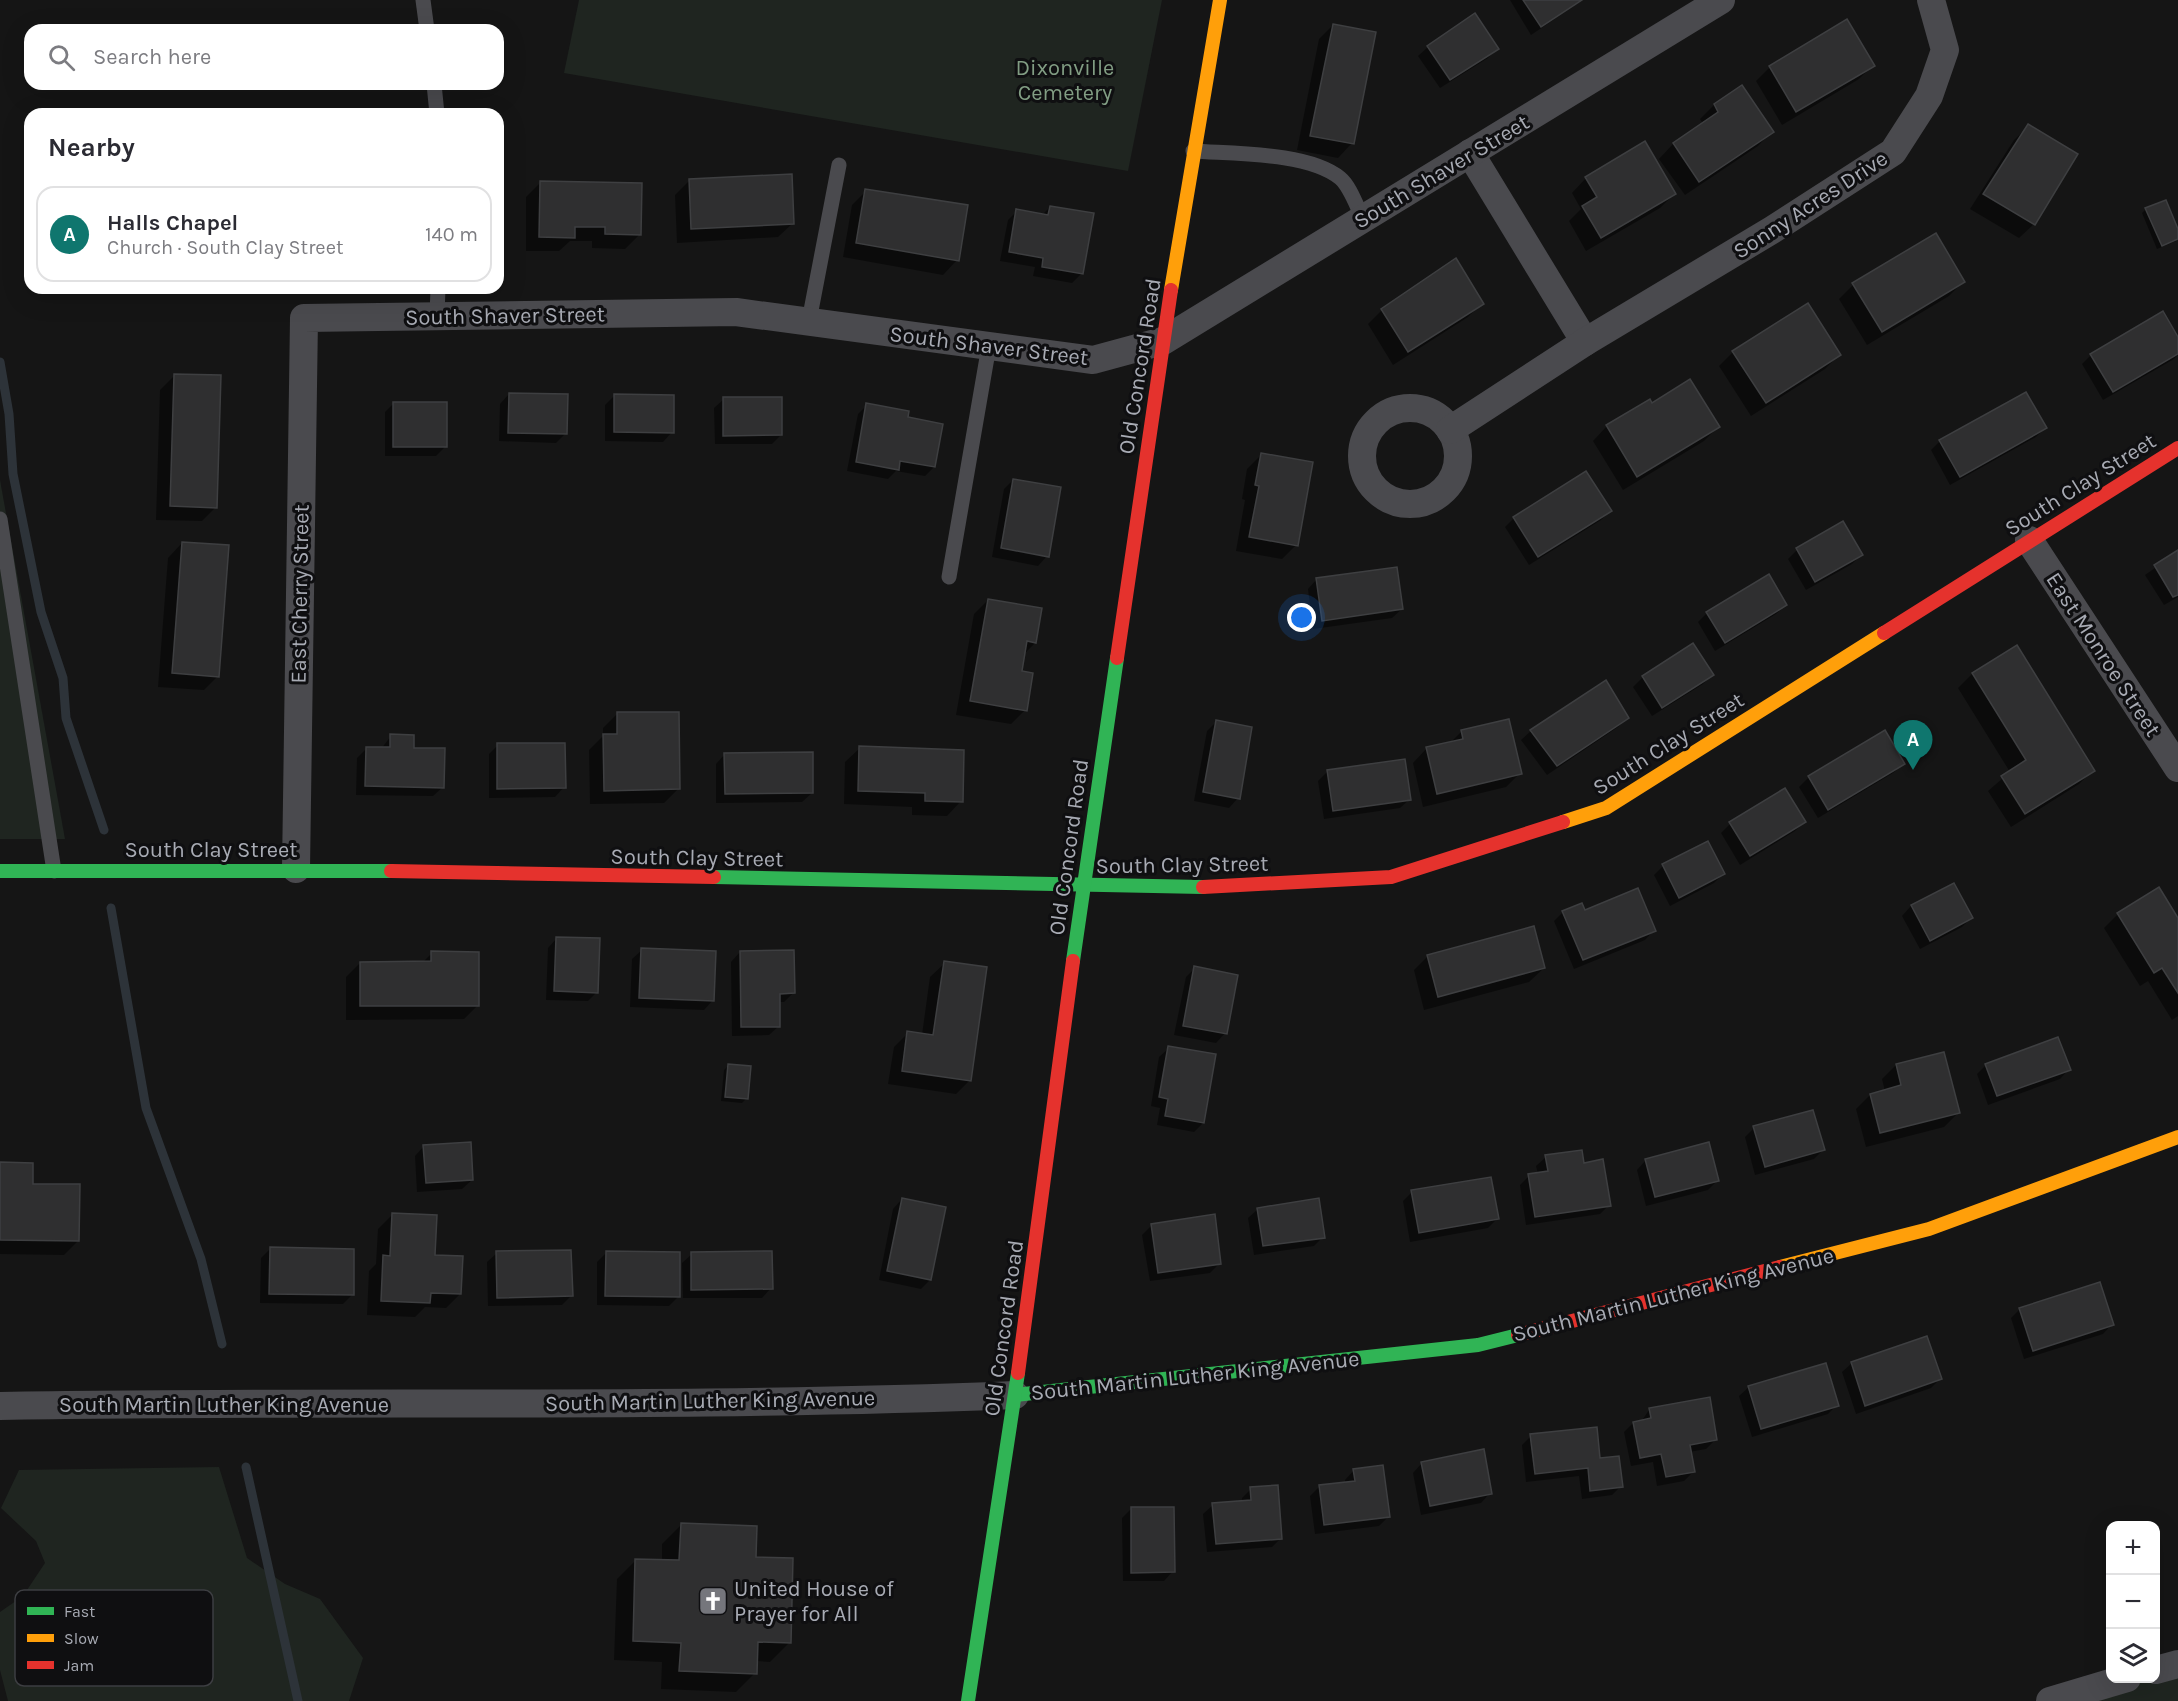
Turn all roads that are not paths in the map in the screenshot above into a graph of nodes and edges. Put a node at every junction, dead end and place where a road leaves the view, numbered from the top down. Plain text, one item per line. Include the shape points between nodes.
1 (423, 0) edge
2 (1220, 0) edge
3 (1720, 0) edge
4 (1931, 0) edge
5 (426, 24) edge
6 (435, 90) edge
7 (436, 108) edge
8 (1193, 151) junction
9 (1470, 153) junction
10 (839, 165) dead end
11 (1363, 219) junction
12 (438, 302) edge
13 (304, 318) joint
14 (809, 321) junction
15 (1163, 341) junction
16 (1585, 342) junction
17 (989, 346) junction
18 (1450, 430) dead end
19 (2178, 448) edge
20 (0, 519) edge
21 (2029, 540) junction
22 (949, 577) dead end
23 (2178, 768) edge
24 (296, 869) junction
25 (0, 871) edge
26 (54, 871) junction
27 (1083, 886) junction
28 (2178, 1137) edge
29 (1015, 1395) junction
30 (0, 1406) edge
31 (2178, 1664) edge
32 (2160, 1669) edge
33 (2110, 1683) edge
34 (968, 1701) edge
35 (2050, 1701) edge

1 - 5 lane
2 - 8 street, Old Concord Road
3 - 9 street, South Shaver Street
4 - 16 street, Sonny Acres Drive via 1945,50 1929,96 1893,152
6 - 7 lane
8 - 11 lane via 1305,162 1341,178
8 - 15 street, Old Concord Road
9 - 11 street, South Shaver Street
9 - 16 street
10 - 14 lane
11 - 15 street, South Shaver Street
12 - 13 street, South Shaver Street
12 - 14 street, South Shaver Street via 736,312
13 - 24 street, East Cherry Street
14 - 17 street, South Shaver Street
15 - 17 street, South Shaver Street via 1093,360
15 - 27 street, Old Concord Road
16 - 18 street, Sonny Acres Drive
17 - 22 lane
19 - 21 street, South Clay Street
20 - 26 lane
21 - 23 street, East Monroe Street
21 - 27 street, South Clay Street via 1606,808 1391,878 1215,887
24 - 26 street, South Clay Street
24 - 27 street, South Clay Street
25 - 26 street, South Clay Street
27 - 29 street, Old Concord Road
28 - 29 street, South Martin Luther King Avenue via 1929,1228 1478,1345
29 - 30 street, South Martin Luther King Avenue via 671,1402
29 - 34 street, Old Concord Road
31 - 32 street
33 - 35 street

